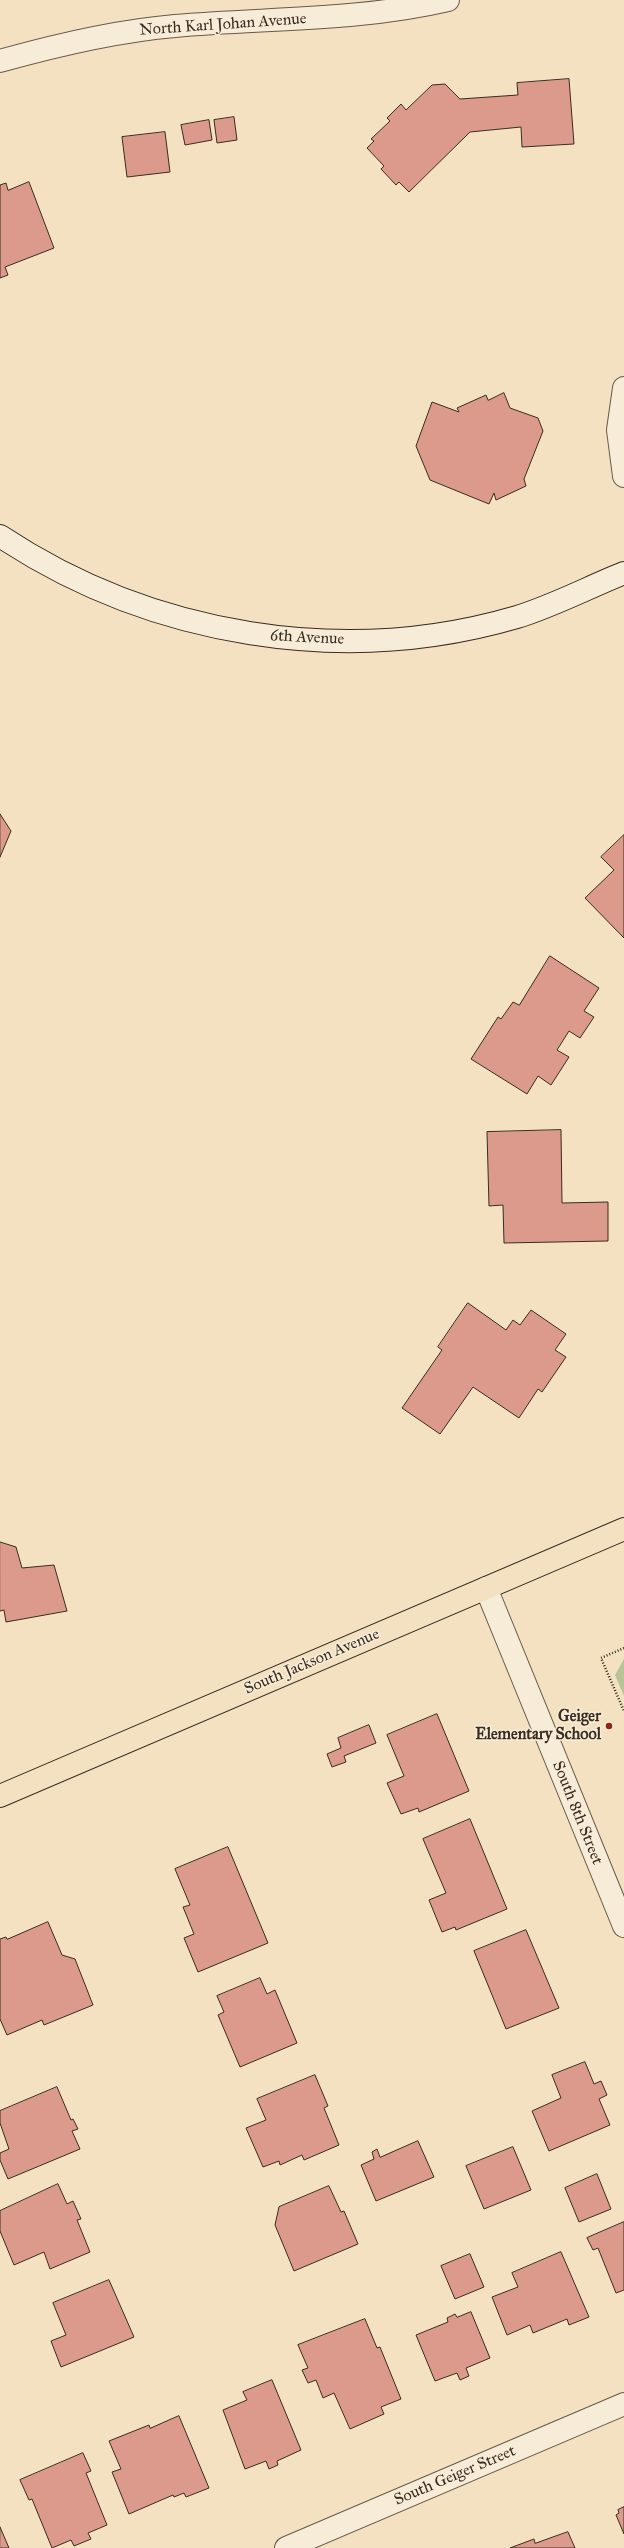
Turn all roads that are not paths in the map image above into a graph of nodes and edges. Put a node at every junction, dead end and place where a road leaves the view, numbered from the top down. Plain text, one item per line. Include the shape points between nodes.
1 (448, 0) edge
2 (0, 61) edge
3 (624, 388) edge
4 (624, 476) edge
5 (0, 536) edge
6 (624, 573) edge
7 (624, 1529) edge
8 (486, 1588) junction
9 (0, 1796) edge
10 (624, 1926) edge
11 (624, 2404) edge
12 (286, 2548) edge

1 - 2 street, North Karl Johan Avenue via 340,16 174,26 104,36
3 - 4 street via 618,430
5 - 6 street, 6th Avenue via 28,554 105,593 166,615 250,634 315,641 390,639 455,631 518,616
7 - 8 main road, South Jackson Avenue
8 - 9 main road, South Jackson Avenue
8 - 10 street, South 8th Street
11 - 12 street, South Geiger Street

